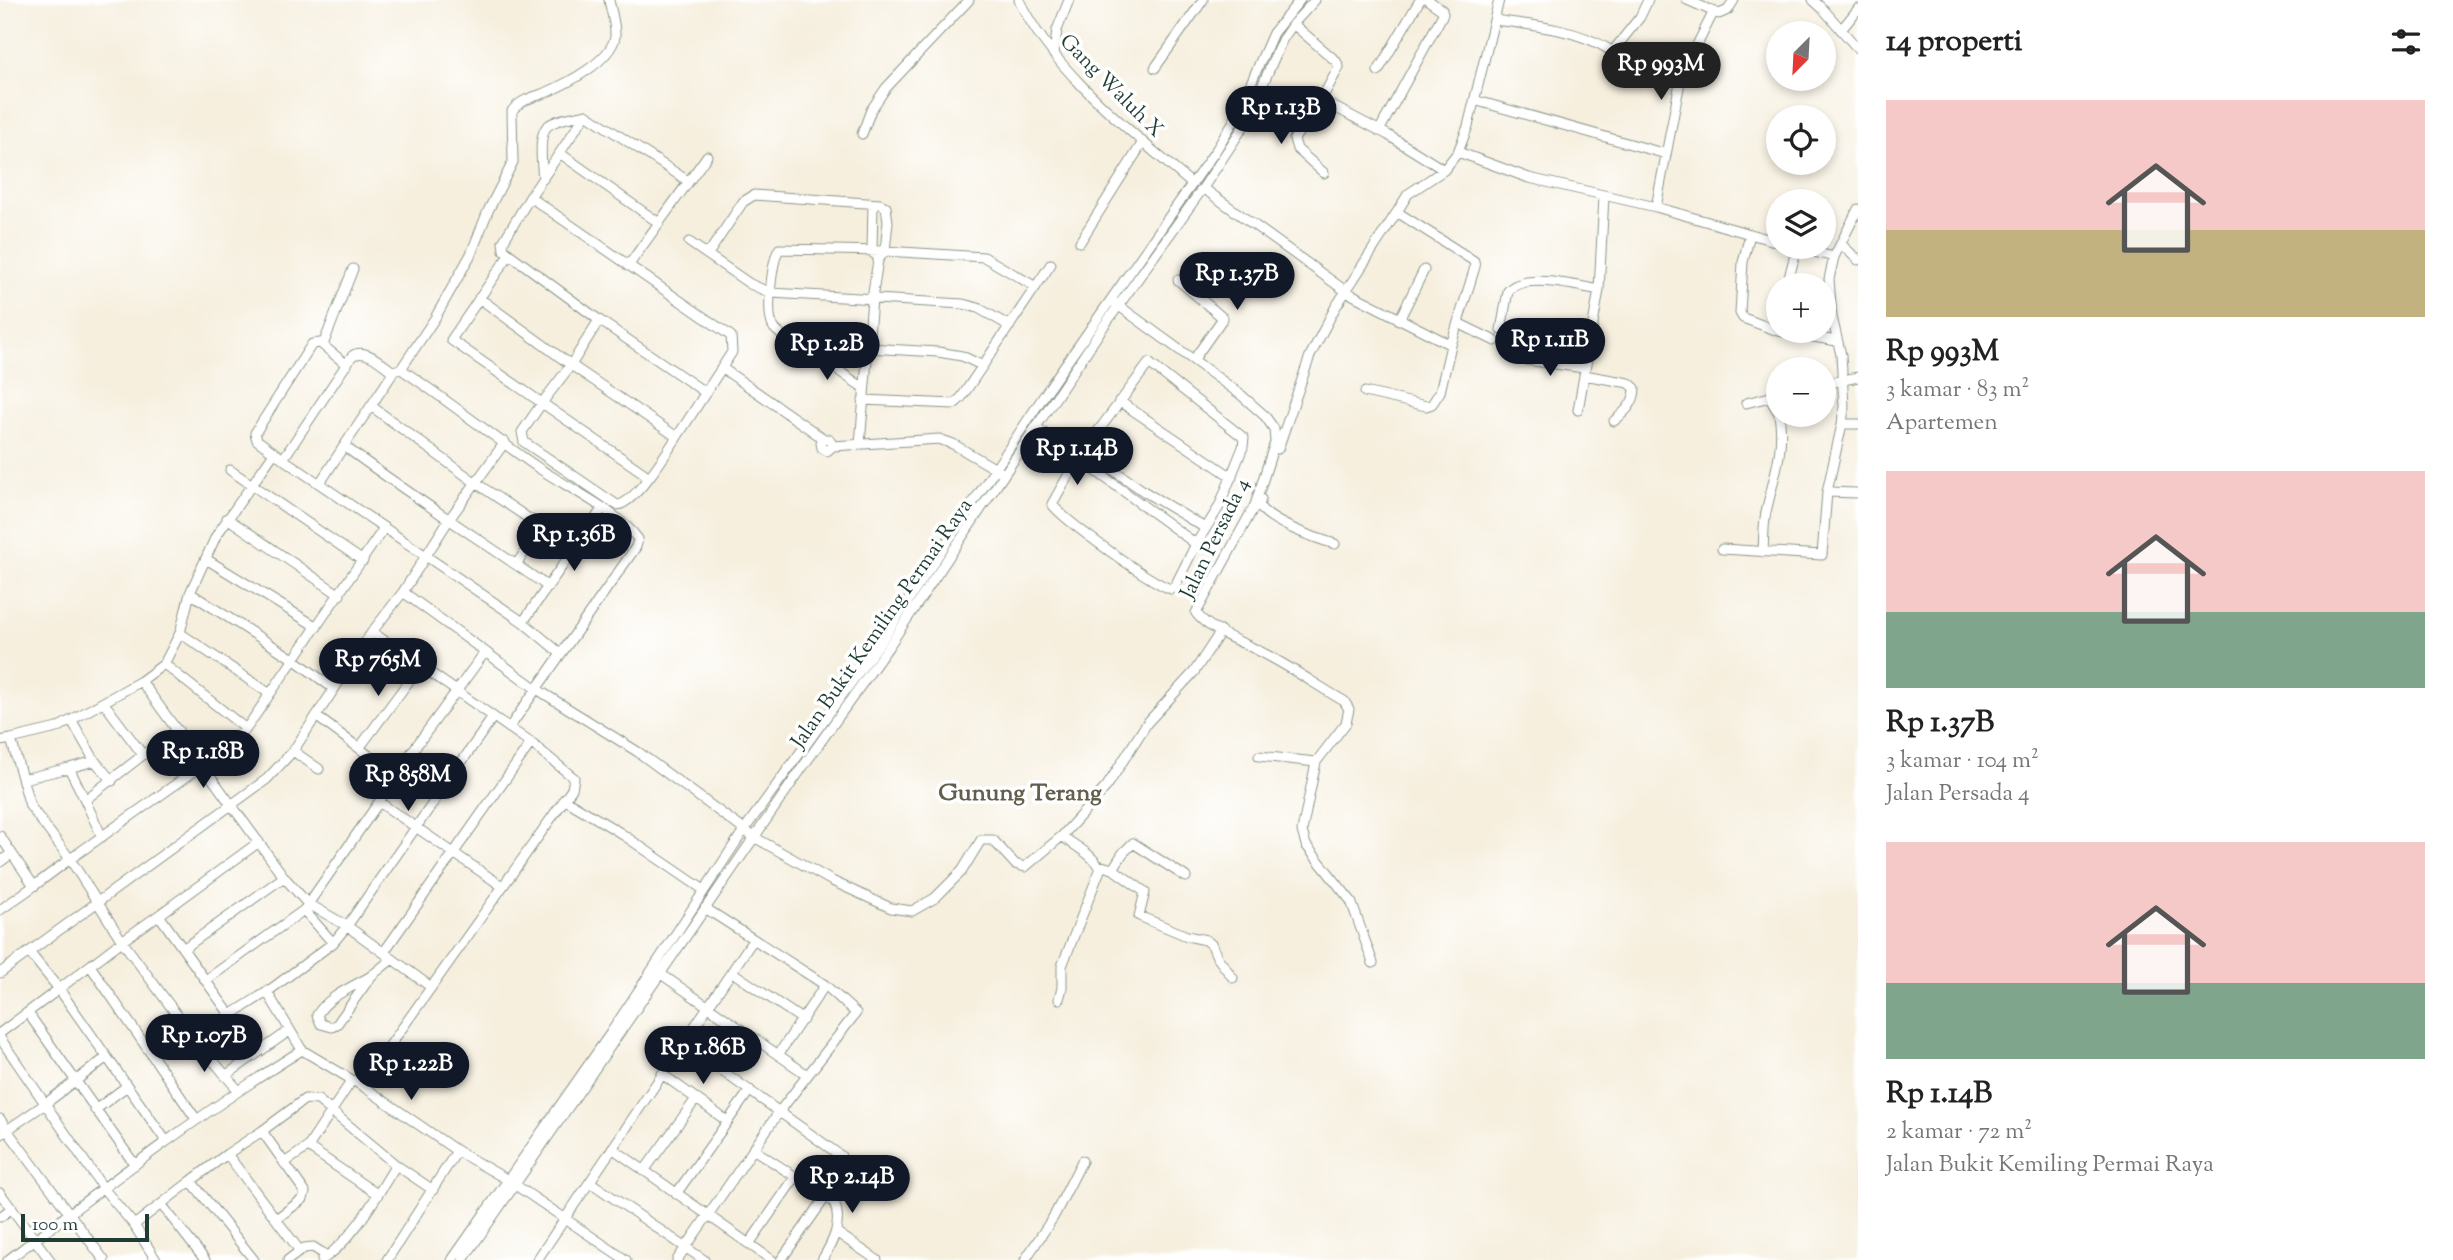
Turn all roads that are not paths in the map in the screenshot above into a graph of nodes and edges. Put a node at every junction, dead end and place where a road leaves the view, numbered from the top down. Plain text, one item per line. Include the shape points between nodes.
1 (609, 0) edge
2 (969, 0) edge
3 (1019, 0) edge
4 (1069, 0) edge
5 (1203, 0) edge
6 (1315, 0) edge
7 (1420, 0) edge
8 (1428, 0) edge
9 (1499, 0) edge
10 (1648, 0) edge
11 (1687, 0) edge
12 (1734, 0) edge
13 (1813, 0) edge
14 (1297, 1) edge
15 (1858, 9) edge
16 (1713, 13) junction
17 (1494, 20) junction
18 (1293, 23) junction
19 (1841, 30) junction
20 (1858, 50) edge
21 (1613, 51) junction
22 (1054, 55) junction
23 (1155, 68) dead end
24 (1378, 71) dead end
25 (1253, 77) junction
26 (1623, 78) dead end
27 (1263, 82) junction
28 (1321, 100) junction
29 (1474, 100) junction
30 (586, 114) junction
31 (1379, 131) junction
32 (862, 134) dead end
33 (1143, 142) junction
34 (1458, 152) junction
35 (561, 153) junction
36 (1666, 154) junction
37 (707, 156) dead end
38 (1444, 170) junction
39 (1324, 173) dead end
40 (543, 179) junction
41 (688, 181) junction
42 (1192, 184) junction
43 (1202, 188) junction
44 (1604, 196) junction
45 (530, 197) junction
46 (873, 204) junction
47 (1656, 207) junction
48 (1858, 209) edge
49 (1397, 212) junction
50 (659, 223) junction
51 (1750, 234) junction
52 (1766, 239) edge
53 (689, 242) dead end
54 (1080, 242) dead end
55 (1842, 245) junction
56 (872, 250) junction
57 (885, 250) junction
58 (708, 254) junction
59 (1836, 254) edge
60 (509, 255) junction
61 (1834, 259) edge
62 (878, 260) junction
63 (1858, 260) edge
64 (1051, 264) dead end
65 (628, 266) junction
66 (353, 269) dead end
67 (1424, 270) dead end
68 (1178, 280) dead end
69 (1036, 287) junction
70 (1599, 290) junction
71 (1347, 292) junction
72 (771, 293) junction
73 (479, 298) junction
74 (872, 299) junction
75 (1115, 303) junction
76 (599, 320) junction
77 (1399, 320) junction
78 (1458, 323) junction
79 (1010, 326) junction
80 (1766, 327) edge
81 (1502, 330) dead end
82 (1495, 341) dead end
83 (1837, 341) joint
84 (323, 345) junction
85 (1451, 345) junction
86 (868, 348) junction
87 (809, 350) junction
88 (1194, 359) junction
89 (1519, 359) dead end
90 (347, 365) junction
91 (571, 365) junction
92 (983, 366) junction
93 (722, 368) junction
94 (397, 370) junction
95 (1584, 372) junction
96 (1858, 377) edge
97 (1842, 379) junction
98 (1836, 381) edge
99 (864, 388) junction
100 (1365, 392) dead end
101 (706, 393) junction
102 (1766, 398) edge
103 (863, 400) junction
104 (1119, 401) junction
105 (541, 403) junction
106 (1746, 403) dead end
107 (371, 406) junction
108 (1578, 410) dead end
109 (1614, 421) dead end
110 (1842, 424) junction
111 (1858, 424) edge
112 (1781, 427) edge
113 (1037, 428) junction
114 (677, 437) junction
115 (505, 442) junction
116 (860, 444) junction
117 (344, 446) junction
118 (1085, 450) junction
119 (274, 453) junction
120 (1078, 458) junction
121 (284, 459) junction
122 (230, 470) dead end
123 (996, 470) junction
124 (1005, 475) junction
125 (648, 476) junction
126 (1232, 477) junction
127 (320, 483) junction
128 (476, 483) junction
129 (251, 484) junction
130 (1145, 492) junction
131 (1827, 492) junction
132 (1857, 493) edge
133 (1138, 503) junction
134 (602, 509) junction
135 (227, 518) junction
136 (448, 521) junction
137 (542, 526) junction
138 (384, 528) junction
139 (1205, 528) junction
140 (1196, 544) junction
141 (1335, 544) dead end
142 (574, 549) junction
143 (1722, 549) dead end
144 (1763, 552) junction
145 (425, 558) junction
146 (206, 559) junction
147 (363, 561) junction
148 (516, 565) junction
149 (547, 586) junction
150 (402, 592) junction
151 (190, 593) junction
152 (340, 595) junction
153 (523, 622) junction
154 (317, 627) junction
155 (1221, 631) junction
156 (372, 632) junction
157 (180, 633) junction
158 (485, 652) junction
159 (560, 653) junction
160 (295, 660) junction
161 (164, 664) junction
162 (420, 666) junction
163 (141, 681) junction
164 (536, 688) junction
165 (334, 689) junction
166 (455, 691) junction
167 (270, 694) junction
168 (104, 703) junction
169 (316, 716) junction
170 (493, 717) junction
171 (72, 721) junction
172 (509, 728) junction
173 (246, 729) junction
174 (178, 730) junction
175 (11, 738) junction
176 (0, 741) edge
177 (531, 743) junction
178 (360, 747) junction
179 (293, 751) junction
180 (143, 755) junction
181 (1259, 756) dead end
182 (95, 761) junction
183 (1316, 762) junction
184 (203, 765) junction
185 (69, 768) junction
186 (319, 769) dead end
187 (396, 775) junction
188 (23, 779) junction
189 (112, 780) junction
190 (564, 799) junction
191 (85, 800) junction
192 (379, 802) junction
193 (233, 806) junction
194 (416, 827) junction
195 (744, 830) junction
196 (0, 836) edge
197 (1062, 836) junction
198 (102, 837) junction
199 (754, 837) junction
200 (259, 842) junction
201 (454, 853) junction
202 (11, 854) junction
203 (70, 859) junction
204 (0, 862) edge
205 (1098, 865) junction
206 (1113, 869) junction
207 (284, 877) junction
208 (1186, 877) dead end
209 (34, 886) junction
210 (502, 886) junction
211 (704, 890) junction
212 (99, 902) junction
213 (306, 906) junction
214 (705, 908) junction
215 (0, 910) edge
216 (159, 915) junction
217 (347, 926) junction
218 (753, 940) junction
219 (122, 941) junction
220 (333, 943) junction
221 (183, 948) junction
222 (29, 952) junction
223 (384, 952) junction
224 (393, 959) junction
225 (1373, 963) dead end
226 (91, 967) junction
227 (657, 971) junction
228 (732, 972) junction
229 (0, 973) edge
230 (372, 975) junction
231 (1233, 978) dead end
232 (206, 980) junction
233 (825, 985) junction
234 (431, 987) junction
235 (60, 989) junction
236 (267, 992) junction
237 (1059, 999) dead end
238 (708, 1007) junction
239 (28, 1013) junction
240 (231, 1016) junction
241 (803, 1020) junction
242 (289, 1031) junction
243 (0, 1036) edge
244 (194, 1038) junction
245 (684, 1043) junction
246 (302, 1050) junction
247 (778, 1055) junction
248 (107, 1057) junction
249 (376, 1065) dead end
250 (662, 1074) junction
251 (806, 1074) junction
252 (225, 1076) junction
253 (74, 1080) junction
254 (352, 1080) junction
255 (127, 1086) junction
256 (238, 1090) junction
257 (750, 1090) junction
258 (696, 1098) junction
259 (45, 1104) junction
260 (95, 1110) junction
261 (332, 1111) junction
262 (779, 1112) junction
263 (0, 1119) edge
264 (196, 1119) junction
265 (727, 1121) junction
266 (262, 1131) junction
267 (4, 1132) edge
268 (166, 1141) junction
269 (308, 1147) junction
270 (612, 1149) junction
271 (752, 1149) junction
272 (457, 1151) junction
273 (227, 1154) junction
274 (1082, 1161) dead end
275 (284, 1163) junction
276 (135, 1165) junction
277 (396, 1165) junction
278 (645, 1171) junction
279 (796, 1176) junction
280 (191, 1181) junction
281 (511, 1182) junction
282 (590, 1182) junction
283 (103, 1188) junction
284 (433, 1189) junction
285 (0, 1193) edge
286 (377, 1194) junction
287 (676, 1194) junction
288 (830, 1200) junction
289 (161, 1203) junction
290 (12, 1208) junction
291 (69, 1213) junction
292 (0, 1216) edge
293 (707, 1216) junction
294 (566, 1217) junction
295 (276, 1219) junction
296 (134, 1225) junction
297 (836, 1233) junction
298 (34, 1240) junction
299 (749, 1244) junction
300 (685, 1247) junction
301 (300, 1251) junction
302 (324, 1258) edge
303 (541, 1259) edge
304 (8, 1260) edge
305 (50, 1260) edge
306 (104, 1260) edge
307 (156, 1260) edge
308 (205, 1260) edge
309 (254, 1260) edge
310 (288, 1260) edge
311 (387, 1260) edge
312 (452, 1260) edge
313 (464, 1260) edge
314 (626, 1260) edge
315 (677, 1260) edge
316 (704, 1260) edge
317 (772, 1260) edge
318 (781, 1260) edge
319 (822, 1260) edge
320 (877, 1260) edge
321 (1025, 1260) edge

1 - 94 street via 615,38 603,58 512,111 513,162 471,254 435,318
2 - 32 street via 886,88
3 - 22 street, Gang Waluh X via 1031,26
4 - 22 street via 1057,30
5 - 23 street
6 - 18 street, Jalan Bukit Kemiling Permai Raya
7 - 24 street
8 - 31 street via 1443,15
9 - 17 street
10 - 21 street
11 - 16 street
12 - 16 street via 1724,13
13 - 19 street
14 - 25 street, Jalan Bukit Kemiling Permai Raya via 1273,33
15 - 19 street
16 - 36 street via 1681,77
17 - 21 street via 1536,25
17 - 29 street
18 - 27 street, Jalan Bukit Kemiling Permai Raya
18 - 28 street via 1339,67
19 - 20 street
21 - 26 street via 1624,66
22 - 33 street, Gang Waluh X
25 - 27 street
25 - 42 street, Jalan Bukit Kemiling Permai Raya via 1235,119
27 - 43 street, Jalan Bukit Kemiling Permai Raya via 1247,121
28 - 31 street
28 - 39 street via 1294,139 1297,149
29 - 34 street
29 - 36 street
30 - 35 street
30 - 40 street via 545,128
30 - 41 street
31 - 38 street
33 - 42 street, Gang Waluh X
33 - 54 street
34 - 38 street
34 - 44 street via 1529,178
35 - 40 street
35 - 50 street
36 - 47 street
37 - 41 street
38 - 49 street via 1408,194
40 - 45 street
41 - 50 street
42 - 75 street, Jalan Bukit Kemiling Permai Raya
43 - 71 street
43 - 75 street, Jalan Bukit Kemiling Permai Raya
44 - 47 street
44 - 70 street
45 - 60 street via 503,242
45 - 65 street
46 - 56 street
46 - 57 street via 884,205 888,211
46 - 58 street via 754,195 743,202
47 - 51 street
48 - 55 street
49 - 71 street
49 - 78 street via 1474,261
50 - 65 street
51 - 52 street
51 - 80 street via 1740,313
53 - 58 street
55 - 59 street
55 - 63 street
56 - 57 street
56 - 62 street
56 - 72 street via 779,249
57 - 62 street
57 - 69 street via 984,257
58 - 72 street
60 - 73 street
60 - 76 street
61 - 83 street via 1829,279
62 - 74 street
64 - 69 street
65 - 93 street via 731,336 732,352
66 - 84 street
67 - 77 street
68 - 88 street via 1223,318
69 - 79 street
70 - 81 street via 1556,282 1512,286
70 - 95 street
71 - 77 street
71 - 141 street via 1310,356 1259,506 1271,517
72 - 74 street
72 - 87 street via 770,319 775,328
73 - 91 street
73 - 105 street via 451,340
74 - 79 street via 962,304
74 - 86 street
75 - 88 street, Jalan Persada 4
75 - 113 street, Jalan Bukit Kemiling Permai Raya
75 - 123 street, Jalan Bukit Kemiling Permai Raya
76 - 91 street
76 - 101 street
77 - 85 street
78 - 82 street
78 - 85 street
79 - 92 street
83 - 97 street
84 - 90 street
84 - 119 street via 312,344 255,433
85 - 100 street via 1440,391 1432,404
86 - 87 street
86 - 92 street via 962,356
86 - 99 street
87 - 99 street
88 - 155 street, Jalan Persada 4 via 1265,416 1275,434 1255,505 1196,609 1197,616
89 - 95 street
90 - 94 street via 360,352
90 - 121 street
91 - 105 street
91 - 114 street
92 - 103 street via 954,404
93 - 101 street
93 - 116 street via 824,439 823,450
94 - 107 street
94 - 115 street
95 - 108 street
95 - 109 street via 1636,388 1627,409
96 - 97 street
97 - 98 street
97 - 110 street
99 - 103 street
101 - 114 street
102 - 106 street
103 - 116 street
104 - 118 street
104 - 126 street
104 - 126 street via 1149,363 1242,434 1244,442
105 - 125 street
105 - 125 street via 522,438 544,455 620,505 634,496
107 - 117 street
107 - 128 street
110 - 111 street
110 - 131 street
112 - 144 street
113 - 120 street
113 - 124 street, Jalan Bukit Kemiling Permai Raya
114 - 125 street
115 - 128 street
115 - 134 street
116 - 123 street via 939,439
117 - 127 street
117 - 136 street
118 - 120 street
118 - 130 street
119 - 121 street
119 - 129 street
120 - 133 street
120 - 140 street via 1052,504 1077,528 1168,588 1174,587
121 - 127 street
122 - 129 street
123 - 124 street
123 - 195 street, Jalan Bukit Kemiling Permai Raya via 883,640
124 - 199 street, Jalan Bukit Kemiling Permai Raya
126 - 139 street
127 - 138 street
128 - 136 street
128 - 137 street
129 - 135 street
129 - 147 street
130 - 133 street
130 - 139 street
131 - 132 street
131 - 144 street via 1822,555
133 - 140 street
134 - 142 street
134 - 159 street via 633,533 637,543
135 - 146 street
135 - 152 street
136 - 145 street
136 - 148 street
137 - 142 street
137 - 148 street
138 - 145 street
138 - 147 street
139 - 140 street
142 - 149 street
143 - 144 street
145 - 150 street
145 - 153 street
146 - 151 street
146 - 154 street
147 - 152 street
148 - 149 street
149 - 153 street
150 - 156 street
150 - 158 street
151 - 157 street
151 - 160 street
152 - 154 street
153 - 159 street
154 - 160 street
155 - 183 street, Jalan Persada 4 via 1344,701 1349,709 1346,723
155 - 197 street via 1194,672 1147,723 1107,786
156 - 162 street
156 - 165 street
157 - 161 street
157 - 167 street
158 - 164 street
158 - 166 street
159 - 164 street
160 - 165 street
160 - 167 street
161 - 163 street
161 - 173 street
162 - 166 street
162 - 178 street
163 - 168 street
163 - 174 street
164 - 172 street
164 - 195 street via 638,752
165 - 169 street
166 - 170 street
166 - 187 street
167 - 173 street
168 - 171 street
168 - 180 street
169 - 178 street
169 - 179 street
170 - 172 street
170 - 194 street
171 - 175 street
171 - 182 street
172 - 177 street
173 - 184 street
174 - 180 street
174 - 184 street
175 - 176 street
175 - 188 street
177 - 190 street via 574,778
177 - 201 street
178 - 187 street
179 - 186 street
179 - 193 street
180 - 189 street
181 - 183 street
182 - 185 street
182 - 189 street
183 - 225 street via 1302,831 1306,845 1351,901
184 - 193 street
184 - 198 street
185 - 188 street
185 - 191 street
187 - 192 street
188 - 203 street via 30,806
189 - 191 street
190 - 210 street
190 - 211 street
191 - 198 street
192 - 194 street
192 - 213 street
193 - 200 street
193 - 212 street
194 - 201 street
194 - 217 street
195 - 199 street
195 - 211 street, Jalan Bukit Kemiling Permai Raya
196 - 202 street
197 - 199 street via 1025,867 1016,864 993,840 981,840 962,871 935,898 912,911 891,908 832,881
197 - 205 street
198 - 203 street
199 - 214 street, Jalan Bukit Kemiling Permai Raya
200 - 207 street
200 - 216 street
201 - 210 street
201 - 223 street
202 - 204 street
202 - 209 street
203 - 209 street
203 - 212 street
205 - 206 street
205 - 237 street via 1062,966
206 - 208 street via 1133,844
206 - 231 street via 1145,892 1139,916 1206,940
207 - 213 street
207 - 221 street
209 - 215 street
210 - 234 street
211 - 227 street, Jalan Bukit Kemiling Permai Raya
212 - 219 street
212 - 222 street
213 - 217 street
213 - 220 street
213 - 232 street
214 - 218 street
214 - 227 street, Jalan Bukit Kemiling Permai Raya
216 - 219 street
216 - 221 street
217 - 220 street
217 - 223 street
218 - 228 street
218 - 233 street
219 - 226 street
219 - 244 street
220 - 236 street
221 - 232 street
222 - 229 street
222 - 235 street
223 - 224 street
224 - 230 street
224 - 234 street
226 - 235 street
226 - 264 street
227 - 238 street
227 - 281 street, Jalan Bukit Kemiling Permai Raya
228 - 238 street
228 - 241 street
230 - 230 street via 341,992 319,1012 321,1024 337,1024
232 - 240 street
233 - 241 street
233 - 251 street via 856,1013
234 - 249 street
235 - 239 street
235 - 248 street
236 - 240 street
236 - 242 street
238 - 245 street
238 - 247 street
239 - 243 street
239 - 253 street
240 - 244 street
241 - 247 street
242 - 246 street
242 - 252 street
243 - 259 street
244 - 252 street
245 - 250 street
245 - 257 street
246 - 254 street
246 - 256 street
247 - 251 street
248 - 253 street
248 - 255 street
250 - 258 street
250 - 270 street
251 - 262 street
252 - 256 street
253 - 259 street
253 - 260 street
254 - 261 street
254 - 272 street
255 - 260 street
255 - 268 street
256 - 264 street
257 - 262 street
257 - 265 street
258 - 265 street
258 - 278 street
259 - 267 street
259 - 283 street
260 - 276 street
261 - 266 street via 318,1100 306,1099
261 - 269 street
261 - 277 street
262 - 271 street
262 - 288 street via 841,1156 841,1173
263 - 267 street
264 - 268 street
265 - 287 street
266 - 273 street
266 - 275 street
267 - 291 street
268 - 276 street
269 - 275 street
269 - 286 street
270 - 278 street
270 - 282 street
271 - 279 street
271 - 293 street
272 - 281 street
272 - 284 street
273 - 280 street
273 - 295 street
274 - 321 street
275 - 295 street via 305,1194
276 - 283 street
277 - 284 street
277 - 286 street
278 - 287 street
279 - 288 street
279 - 299 street
280 - 289 street
280 - 309 street
281 - 294 street
281 - 312 street, Jalan Bukit Kemiling Permai Raya
281 - 313 street, Jalan Bukit Kemiling Permai Raya
282 - 294 street
282 - 300 street
283 - 291 street
283 - 296 street
284 - 311 street
285 - 290 street
286 - 302 street via 351,1232
287 - 293 street
288 - 297 street via 836,1209
288 - 318 street
289 - 296 street
289 - 308 street
290 - 292 street
290 - 298 street
291 - 298 street
291 - 306 street
293 - 299 street
293 - 300 street
294 - 303 street
294 - 314 street
295 - 301 street
296 - 307 street
297 - 319 street
297 - 320 street
298 - 304 street
298 - 305 street
299 - 317 street
300 - 315 street
300 - 316 street
301 - 302 street via 313,1247
301 - 310 street

